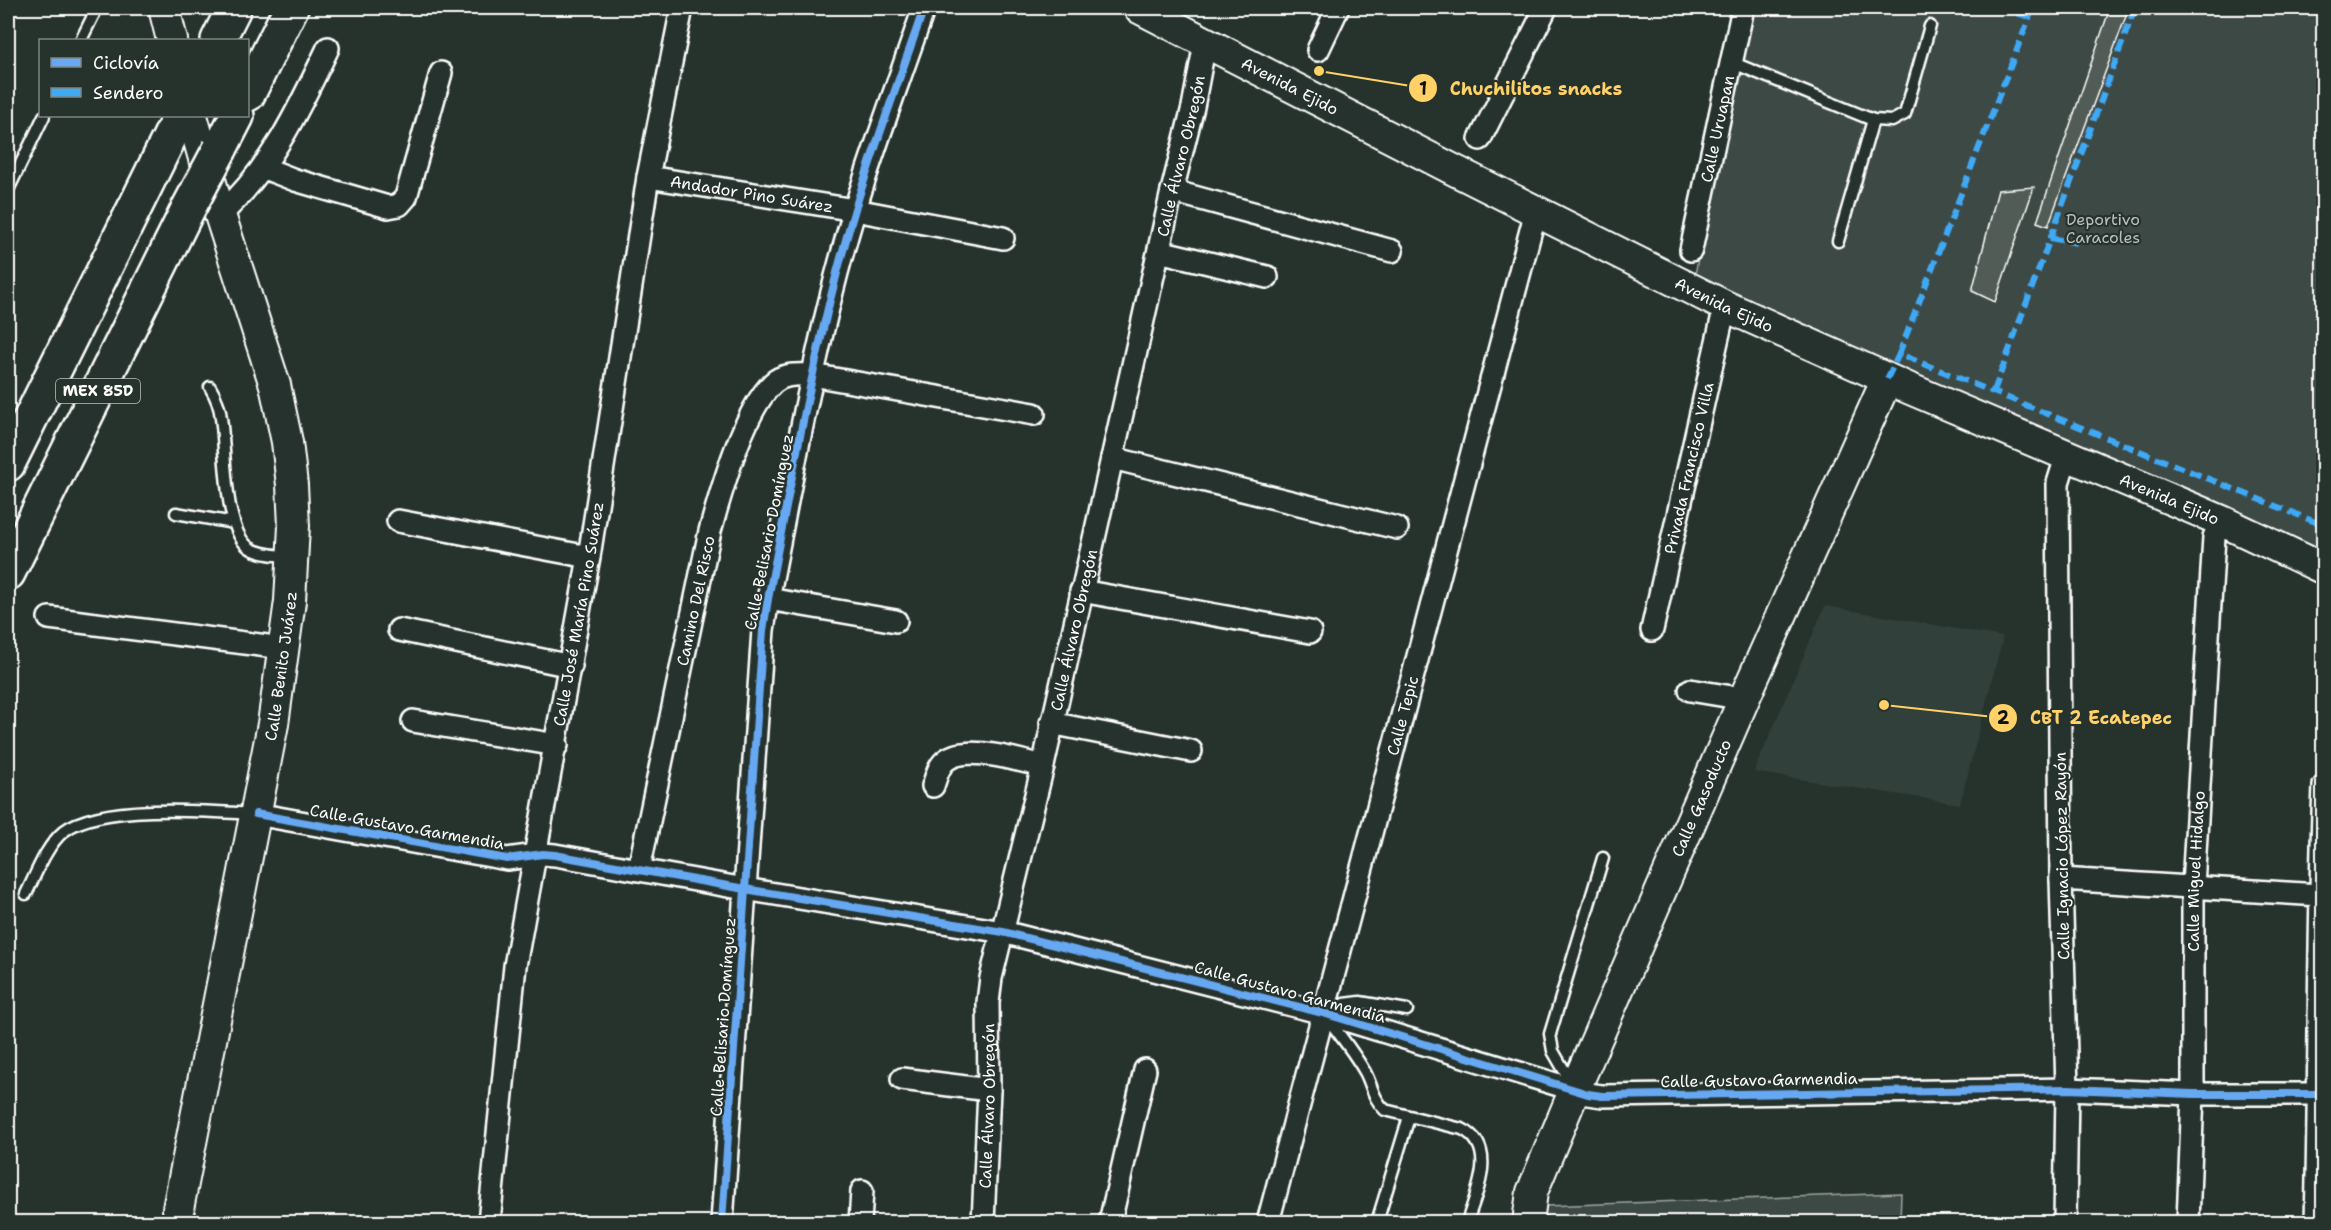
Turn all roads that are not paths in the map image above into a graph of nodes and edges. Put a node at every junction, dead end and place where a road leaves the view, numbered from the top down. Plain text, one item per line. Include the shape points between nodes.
1 (97, 8) edge
2 (164, 8) edge
3 (234, 8) edge
4 (291, 8) edge
5 (682, 8) edge
6 (924, 8) edge
7 (1139, 8) edge
8 (1338, 8) edge
9 (1546, 8) edge
10 (1743, 8) edge
11 (1930, 26) dead end
12 (82, 39) edge
13 (172, 39) edge
14 (218, 39) edge
15 (1205, 43) junction
16 (328, 48) dead end
17 (1318, 50) dead end
18 (1731, 62) junction
19 (441, 73) dead end
20 (249, 92) edge
21 (44, 117) edge
22 (236, 117) edge
23 (182, 120) edge
24 (1873, 120) junction
25 (1480, 139) dead end
26 (264, 168) junction
27 (648, 177) junction
28 (8, 190) edge
29 (1172, 191) junction
30 (855, 210) junction
31 (1536, 211) junction
32 (220, 215) junction
33 (1003, 238) dead end
34 (1838, 241) dead end
35 (1159, 250) junction
36 (1692, 250) dead end
37 (1392, 251) dead end
38 (1267, 277) dead end
39 (1725, 306) junction
40 (812, 375) junction
41 (1887, 379) junction
42 (210, 387) dead end
43 (1034, 414) dead end
44 (2067, 454) junction
45 (1112, 458) junction
46 (8, 464) edge
47 (176, 513) dead end
48 (398, 521) dead end
49 (2222, 521) junction
50 (234, 524) junction
51 (1397, 528) dead end
52 (589, 557) junction
53 (294, 558) junction
54 (2324, 568) edge
55 (8, 573) edge
56 (1081, 591) junction
57 (768, 599) junction
58 (49, 618) dead end
59 (896, 621) dead end
60 (399, 630) dead end
61 (1652, 630) dead end
62 (1310, 632) dead end
63 (284, 648) junction
64 (571, 666) junction
65 (1690, 690) dead end
66 (1744, 699) junction
67 (413, 722) dead end
68 (1051, 723) junction
69 (557, 745) junction
70 (1191, 751) dead end
71 (1043, 766) junction
72 (933, 786) dead end
73 (2324, 786) edge
74 (256, 814) junction
75 (534, 856) junction
76 (1603, 858) dead end
77 (639, 869) junction
78 (2061, 879) junction
79 (2193, 886) junction
80 (745, 889) junction
81 (26, 894) dead end
82 (2320, 895) junction
83 (1003, 932) junction
84 (1407, 1010) dead end
85 (1323, 1012) junction
86 (1145, 1070) dead end
87 (902, 1079) dead end
88 (1575, 1089) junction
89 (2067, 1089) junction
90 (989, 1090) junction
91 (2193, 1094) junction
92 (2322, 1094) edge
93 (1409, 1117) junction
94 (862, 1191) dead end
95 (176, 1218) edge
96 (489, 1222) edge
97 (722, 1222) edge
98 (860, 1222) edge
99 (983, 1222) edge
100 (1110, 1222) edge
101 (1268, 1222) edge
102 (1377, 1222) edge
103 (1467, 1222) edge
104 (1528, 1222) edge
105 (2065, 1222) edge
106 (2188, 1222) edge
107 (2316, 1222) edge

1 - 12 lane
2 - 13 main road
3 - 14 highway
4 - 20 highway
5 - 27 street, Calle José María Pino Suárez
6 - 30 street, Calle Belisario Domínguez
7 - 15 main road, Avenida Ejido
8 - 17 street
9 - 25 street
10 - 18 street, Calle Uruapan
11 - 24 lane via 1905,114 1892,121
15 - 29 street, Calle Álvaro Obregón
15 - 31 main road, Avenida Ejido
16 - 26 street via 295,117
18 - 24 lane
18 - 36 street, Calle Uruapan
19 - 26 street via 406,197 399,205 388,207
21 - 28 lane
22 - 55 highway, MEX 85D, bridge
23 - 32 main road, Calle Benito Juárez
23 - 46 highway, MEX 85D
24 - 34 lane
26 - 32 street
27 - 30 street, Andador Pino Suárez
27 - 52 street, Calle José María Pino Suárez
29 - 35 street, Calle Álvaro Obregón
29 - 37 street
30 - 33 street, Andador Pino Suárez
30 - 40 street, Calle Belisario Domínguez
31 - 39 main road, Avenida Ejido
31 - 85 street, Calle Tepic
32 - 53 main road, Calle Benito Juárez via 275,386 292,485
35 - 38 street
35 - 45 street, Calle Álvaro Obregón
39 - 41 main road, Avenida Ejido
39 - 61 street, Privada Francisco Villa
40 - 43 street, Camino Del Risco
40 - 57 street, Calle Belisario Domínguez
40 - 77 street, Camino Del Risco via 791,375 773,383 752,414 732,458 710,531
41 - 44 main road, Avenida Ejido
41 - 66 main road, Calle Gasoducto
42 - 50 lane via 221,416 227,493
44 - 49 main road, Avenida Ejido
44 - 78 street, Calle Ignacio López Rayón via 2058,483
45 - 51 street
45 - 56 street, Calle Álvaro Obregón
47 - 50 lane
48 - 52 street
49 - 54 main road, Avenida Ejido
49 - 79 street, Calle Miguel Hidalgo via 2214,537
50 - 53 lane via 250,549
52 - 64 street, Calle José María Pino Suárez
53 - 63 main road, Calle Benito Juárez
56 - 62 street
56 - 68 street, Calle Álvaro Obregón
57 - 59 street
57 - 80 street, Calle Belisario Domínguez
58 - 63 street
60 - 64 street
63 - 74 main road, Calle Benito Juárez
64 - 69 street, Calle José María Pino Suárez
65 - 66 street
66 - 88 main road, Calle Gasoducto
67 - 69 street
68 - 70 street
68 - 71 street, Calle Álvaro Obregón
69 - 75 street, Calle José María Pino Suárez
71 - 72 street via 978,753 962,754 945,761
71 - 83 street, Calle Álvaro Obregón
73 - 82 street
74 - 75 street, Calle Gustavo Garmendia via 507,859
74 - 81 lane via 139,812 93,818 74,825 54,841
74 - 95 main road, Calle Benito Juárez
75 - 77 street, Calle Gustavo Garmendia via 555,855
75 - 96 street, Calle José María Pino Suárez via 515,966
76 - 88 lane via 1550,1038 1553,1051
77 - 80 street, Calle Gustavo Garmendia
78 - 79 street
78 - 89 street, Calle Ignacio López Rayón
79 - 82 street
79 - 91 street, Calle Miguel Hidalgo
80 - 83 street, Calle Gustavo Garmendia
80 - 97 street, Calle Belisario Domínguez
82 - 92 street
83 - 85 street, Calle Gustavo Garmendia
83 - 90 street, Calle Álvaro Obregón via 988,1002
84 - 85 lane via 1360,1002
85 - 88 street, Calle Gustavo Garmendia
85 - 93 lane via 1366,1074 1377,1103 1384,1110
85 - 101 street, Calle Tepic
86 - 100 street
87 - 90 street
88 - 89 street, Calle Gustavo Garmendia via 1602,1096
88 - 104 main road, Calle Gasoducto via 1532,1192
89 - 91 street, Calle Gustavo Garmendia
89 - 105 street, Calle Ignacio López Rayón
90 - 99 street, Calle Álvaro Obregón
91 - 92 street, Calle Gustavo Garmendia
91 - 106 street, Calle Miguel Hidalgo
92 - 107 street
93 - 102 lane
93 - 103 lane via 1462,1129 1472,1134 1479,1145 1483,1166
94 - 98 street

